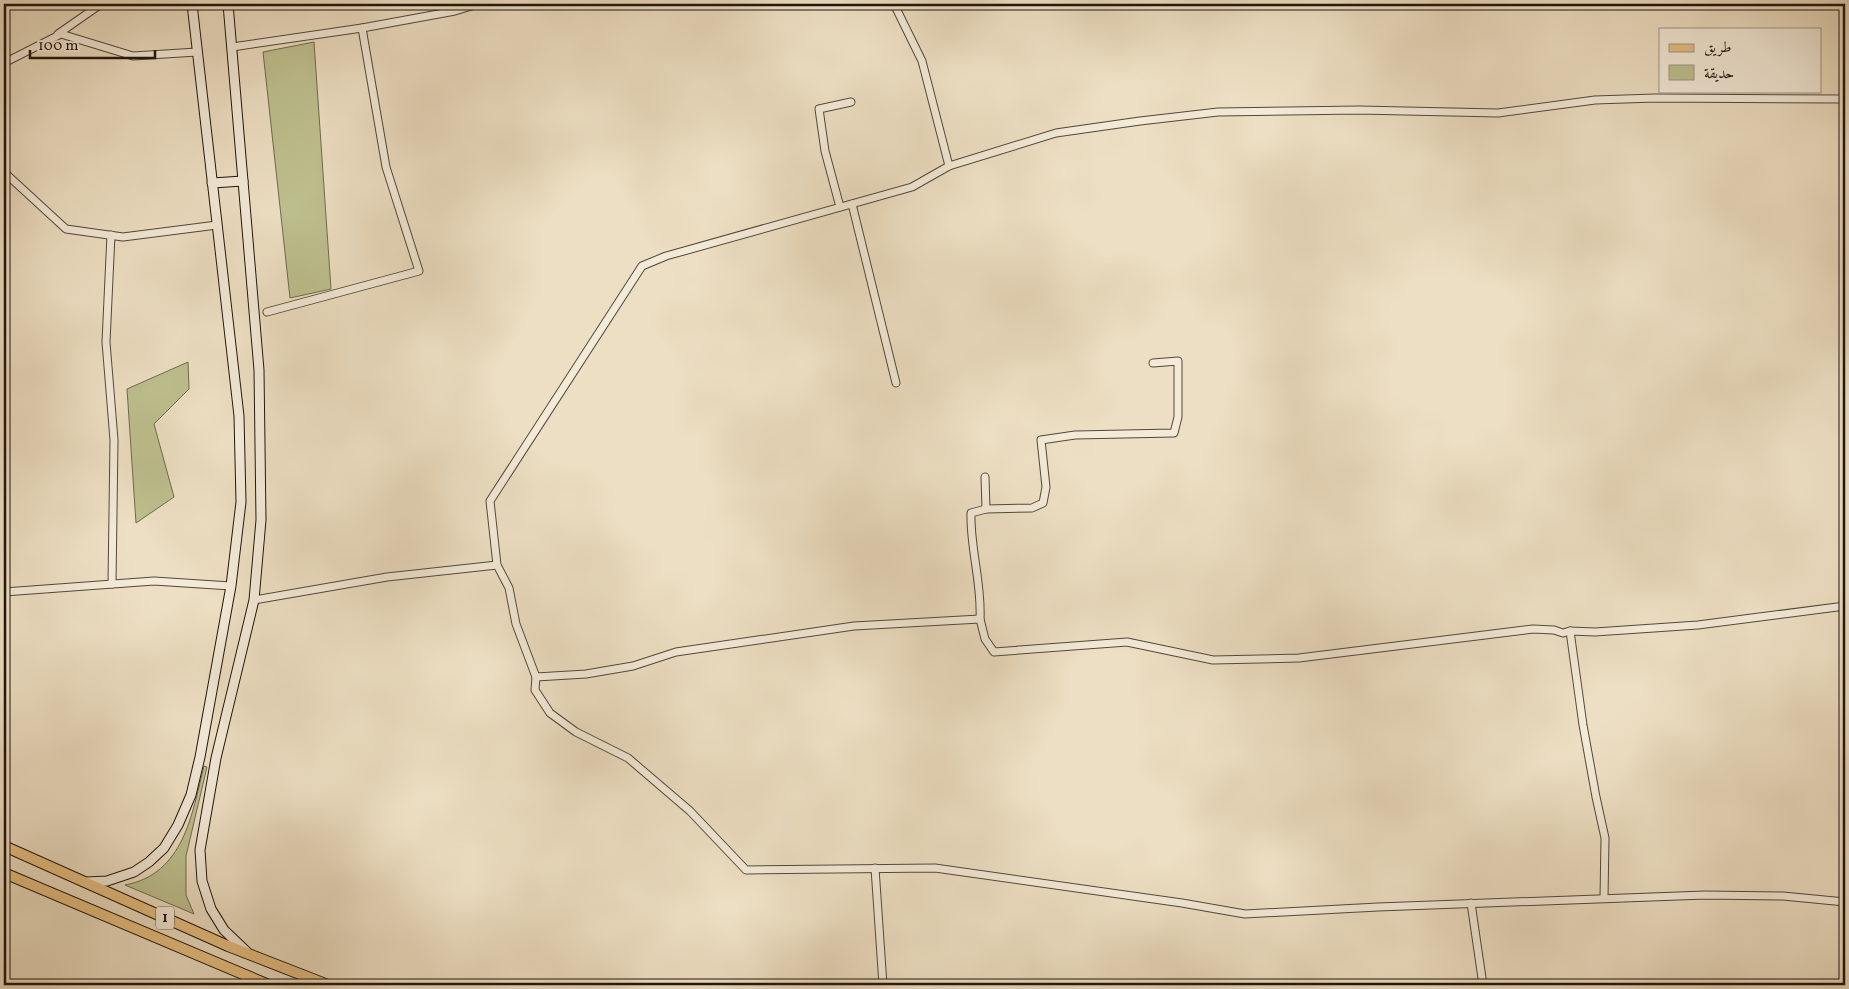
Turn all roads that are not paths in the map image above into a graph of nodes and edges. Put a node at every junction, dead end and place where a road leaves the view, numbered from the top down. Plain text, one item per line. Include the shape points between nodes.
1 (101, 4) edge
2 (192, 4) edge
3 (228, 4) edge
4 (478, 4) edge
5 (894, 4) edge
6 (362, 28) junction
7 (56, 36) junction
8 (232, 47) junction
9 (197, 52) junction
10 (4, 62) edge
11 (1845, 99) edge
12 (851, 102) dead end
13 (949, 166) junction
14 (4, 172) edge
15 (243, 181) junction
16 (212, 183) junction
17 (852, 204) junction
18 (840, 207) junction
19 (217, 225) junction
20 (111, 236) junction
21 (267, 312) dead end
22 (1153, 363) dead end
23 (896, 383) dead end
24 (985, 477) dead end
25 (986, 509) junction
26 (497, 565) junction
27 (112, 584) junction
28 (231, 586) junction
29 (4, 592) edge
30 (254, 600) junction
31 (1845, 606) edge
32 (980, 619) junction
33 (1570, 631) junction
34 (536, 677) junction
35 (200, 757) junction
36 (216, 758) junction
37 (4, 846) edge
38 (875, 868) junction
39 (4, 873) edge
40 (86, 882) junction
41 (1604, 898) junction
42 (1845, 902) edge
43 (1471, 903) junction
44 (248, 954) junction
45 (250, 981) edge
46 (270, 985) edge
47 (328, 985) edge
48 (883, 985) edge
49 (1483, 985) edge

1 - 7 street
2 - 9 main road
3 - 8 main road
4 - 6 street
5 - 13 street via 922,61
6 - 8 street
6 - 21 street via 386,167 419,271
7 - 9 street via 61,34 132,56
7 - 10 street
8 - 15 main road
9 - 16 main road
11 - 13 street via 1595,100 1498,112 1218,112 1056,132
12 - 18 street via 820,109 825,151
13 - 17 street via 912,187
14 - 20 street via 66,229
15 - 16 main road
15 - 30 main road via 260,379 261,520
16 - 19 main road
17 - 18 street
17 - 23 street
18 - 26 street via 666,256 642,266 490,500
19 - 20 street
19 - 28 main road via 239,416 241,502
20 - 27 street via 106,342 114,440
22 - 25 street via 1178,361 1178,417 1174,432 1040,440 1046,487 1043,503 1032,508
24 - 25 street
25 - 32 street via 971,513
26 - 30 street via 387,577
26 - 34 street via 509,588 516,624
27 - 28 street via 154,581
27 - 29 street
28 - 35 main road
30 - 36 main road
31 - 33 street via 1698,625
32 - 33 street via 985,639 994,652 1127,642 1213,660 1300,658 1533,629
32 - 34 street via 854,626 676,652 633,666 586,674
33 - 41 street via 1583,725 1605,838
34 - 38 street via 535,690 550,713 576,732 628,758 690,811 746,870
35 - 36 main road
35 - 40 main road via 191,795 164,848 134,872 107,881
36 - 44 main road via 200,850 202,881 210,909 224,930
37 - 40 main road, 1
38 - 43 street via 935,868 1245,914
38 - 48 street
39 - 45 main road, 1
40 - 44 main road, 1
41 - 42 street via 1705,894
41 - 43 street
43 - 49 street
44 - 47 main road, 1
45 - 46 main road, 1

